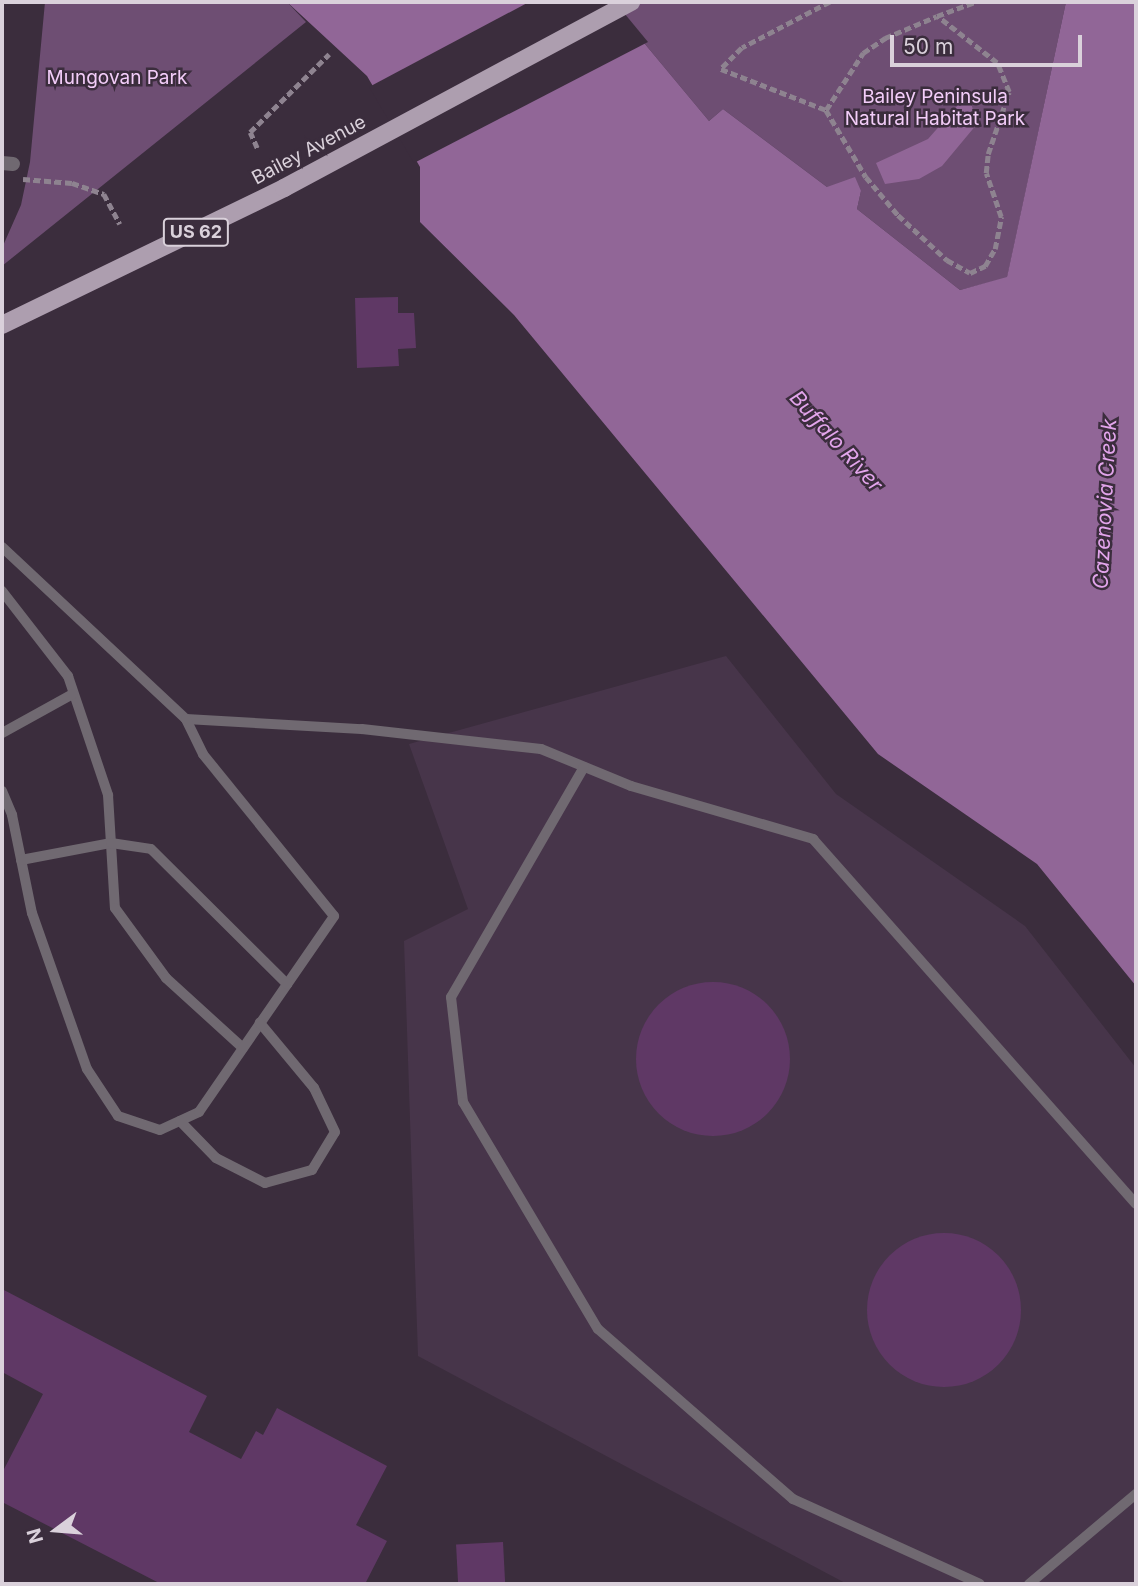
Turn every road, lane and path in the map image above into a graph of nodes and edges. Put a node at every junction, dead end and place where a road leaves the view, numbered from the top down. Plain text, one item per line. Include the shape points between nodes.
1 (830, 2) edge
2 (975, 2) edge
3 (630, 3) edge
4 (937, 16) junction
5 (329, 54) dead end
6 (826, 110) junction
7 (257, 148) dead end
8 (7, 164) edge
9 (120, 225) dead end
10 (2, 325) edge
11 (2, 547) edge
12 (2, 591) edge
13 (73, 694) junction
14 (186, 719) junction
15 (2, 733) edge
16 (584, 767) junction
17 (2, 791) edge
18 (111, 843) junction
19 (21, 860) junction
20 (287, 984) junction
21 (260, 1023) junction
22 (243, 1048) junction
23 (180, 1121) junction
24 (1136, 1204) edge
25 (1136, 1494) edge
26 (980, 1584) edge
27 (1029, 1584) edge

1 - 6 path via 742,48 721,69
2 - 4 path
3 - 10 main road, Bailey Avenue / US 62 via 388,132
4 - 6 path via 885,37 863,54
4 - 6 path via 997,63 1009,92 988,154 986,173 1001,217 995,249 985,266 970,273 947,261 898,215 866,177
5 - 7 path via 250,132
8 - 9 path via 24,181 72,183 104,194
11 - 14 lane
12 - 13 lane via 68,676
13 - 15 lane
13 - 18 lane via 108,795
14 - 16 lane via 362,729 541,749
14 - 20 lane via 203,754 334,916
16 - 24 lane via 631,786 813,839
16 - 26 lane via 451,997 463,1102 598,1329 793,1499
17 - 19 lane
18 - 19 lane
18 - 20 lane via 151,849
18 - 22 lane via 115,908 166,978
19 - 23 lane via 32,913 87,1069 118,1116 160,1130
20 - 21 lane
21 - 22 lane
21 - 23 lane via 314,1088 335,1132 312,1170 265,1183 216,1158
22 - 23 lane via 199,1112
25 - 27 lane

